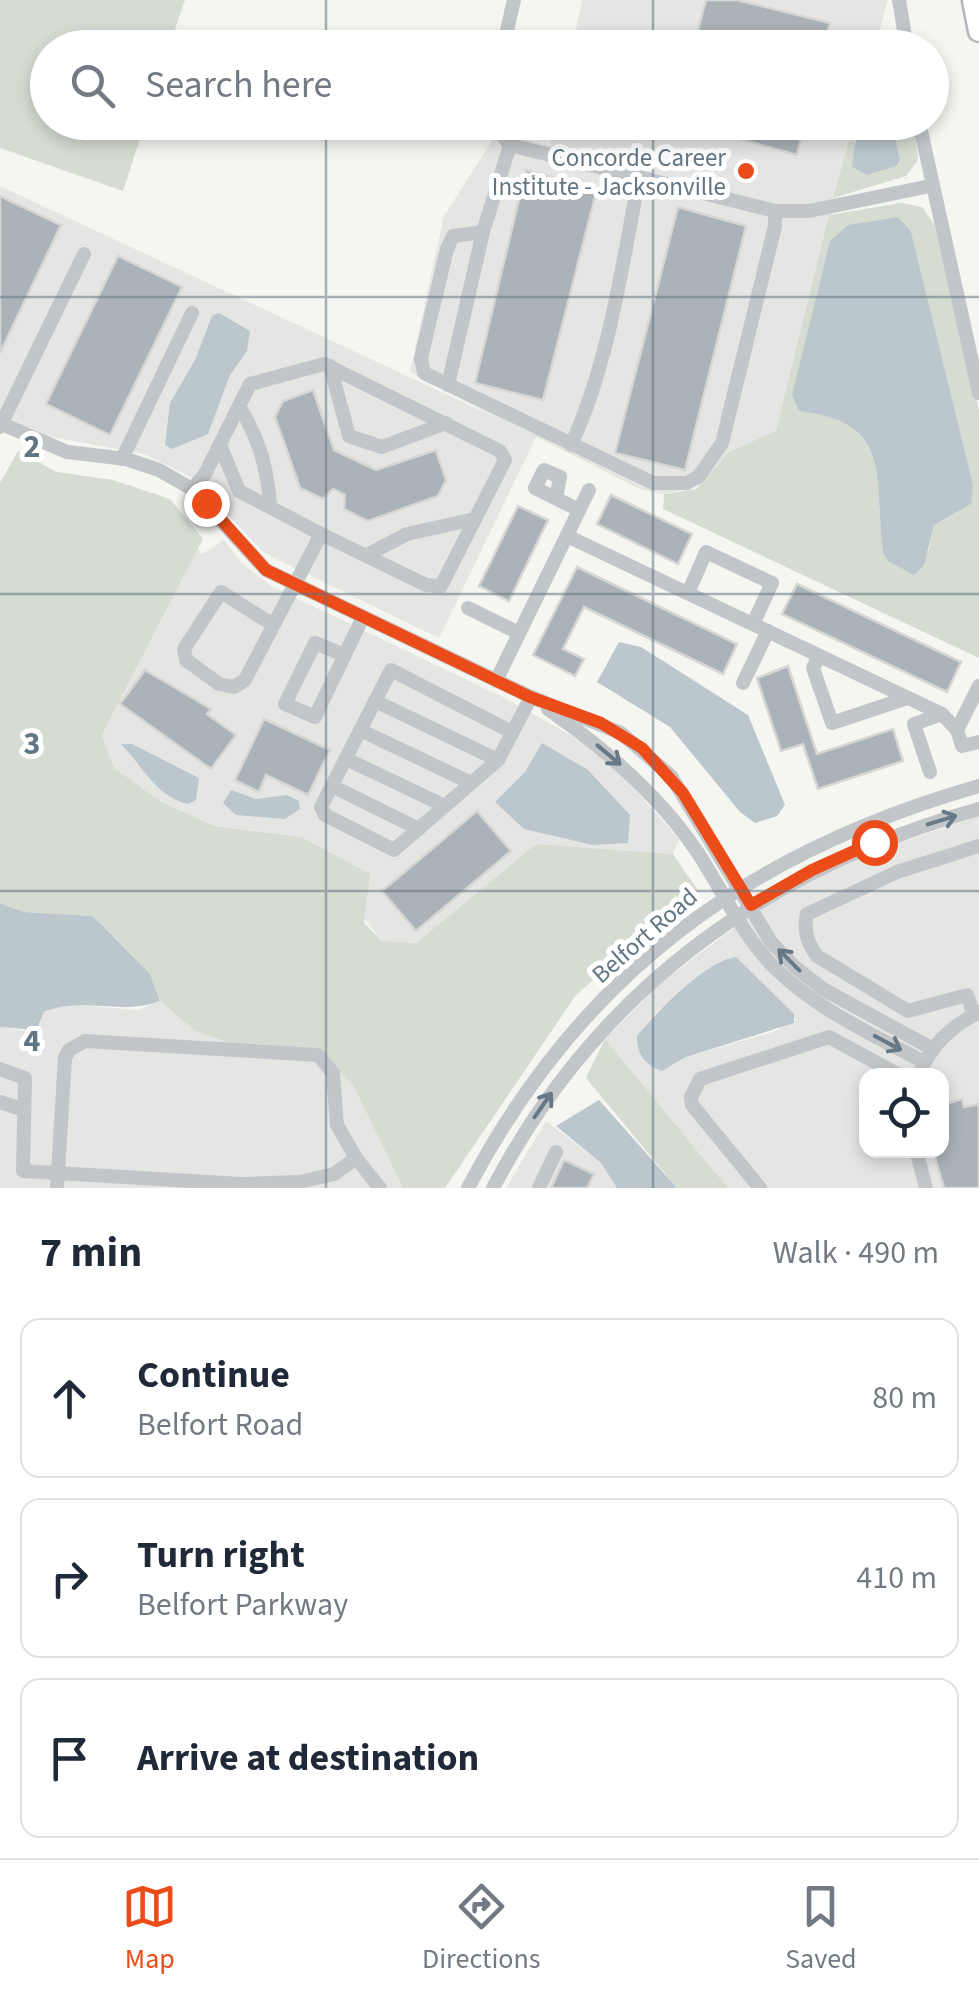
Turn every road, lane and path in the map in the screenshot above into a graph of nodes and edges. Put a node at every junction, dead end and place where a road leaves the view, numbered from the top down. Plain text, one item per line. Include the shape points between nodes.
1 (514, 0) edge
2 (899, 0) edge
3 (972, 0) edge
4 (507, 30) edge
5 (903, 30) edge
6 (979, 30) edge
7 (506, 140) edge
8 (922, 140) edge
9 (510, 146) junction
10 (639, 178) junction
11 (930, 186) junction
12 (775, 211) junction
13 (484, 232) junction
14 (84, 254) dead end
15 (192, 313) dead end
16 (330, 366) junction
17 (448, 384) junction
18 (979, 393) edge
19 (239, 406) junction
20 (446, 423) junction
21 (1, 425) edge
22 (220, 444) junction
23 (571, 445) junction
24 (122, 459) junction
25 (192, 489) junction
26 (589, 490) dead end
27 (556, 498) dead end
28 (270, 507) junction
29 (580, 510) junction
30 (475, 518) junction
31 (321, 534) junction
32 (567, 536) junction
33 (367, 555) junction
34 (292, 583) junction
35 (688, 593) junction
36 (468, 608) dead end
37 (363, 617) junction
38 (272, 624) junction
39 (754, 624) junction
40 (768, 631) junction
41 (519, 633) junction
42 (344, 655) junction
43 (820, 656) junction
44 (496, 680) junction
45 (743, 683) dead end
46 (979, 686) edge
47 (530, 697) junction
48 (907, 698) junction
49 (375, 701) junction
50 (942, 714) junction
51 (360, 730) junction
52 (956, 730) junction
53 (512, 732) junction
54 (979, 742) edge
55 (346, 758) junction
56 (498, 760) junction
57 (930, 772) dead end
58 (471, 783) junction
59 (332, 786) junction
60 (979, 786) edge
61 (445, 806) junction
62 (979, 809) edge
63 (419, 828) junction
64 (979, 846) edge
65 (740, 886) junction
66 (725, 896) junction
67 (751, 905) junction
68 (736, 915) junction
69 (857, 982) junction
70 (848, 1000) junction
71 (977, 1014) edge
72 (839, 1016) junction
73 (829, 1038) junction
74 (924, 1062) edge
75 (886, 1068) edge
76 (0, 1069) edge
77 (0, 1102) edge
78 (24, 1110) junction
79 (556, 1152) dead end
80 (356, 1158) junction
81 (918, 1158) edge
82 (22, 1170) junction
83 (58, 1181) edge
84 (86, 1182) edge
85 (21, 1188) edge
86 (380, 1188) edge
87 (468, 1188) edge
88 (493, 1188) edge
89 (539, 1188) edge
90 (760, 1188) edge
91 (926, 1188) edge

1 - 4 street
2 - 5 street
3 - 6 highway
7 - 9 street
8 - 11 street
9 - 10 street
9 - 13 street
10 - 12 street
10 - 23 street via 608,325
11 - 12 street via 809,211
11 - 18 street
12 - 23 street via 722,444 699,476 670,486 653,483
13 - 17 street
13 - 17 street via 453,236 421,358 424,373
14 - 21 street
15 - 24 street
16 - 19 street via 250,384
16 - 20 street
16 - 20 street via 349,436 382,447
17 - 23 street
19 - 22 street
19 - 28 street via 268,474
20 - 30 street via 505,460
21 - 24 street via 67,452
22 - 25 street
22 - 28 street via 239,491
24 - 25 street
25 - 34 street via 254,561
26 - 29 street
27 - 29 street
28 - 31 street
29 - 32 street
30 - 33 street via 407,534
30 - 33 street via 442,586 426,585
31 - 33 street
31 - 34 street
32 - 35 street
32 - 41 street
34 - 37 street
34 - 38 street
35 - 39 street
35 - 39 street via 706,552 772,583
36 - 41 street
37 - 42 street
37 - 44 street
38 - 38 street via 245,680 234,687 186,660 184,650 221,592
39 - 40 street
40 - 43 street
40 - 45 street
41 - 44 street
42 - 42 street via 315,717 285,704 314,642
43 - 48 street
43 - 48 street via 813,668 832,723
44 - 47 street
46 - 52 street
47 - 53 street
47 - 65 street via 601,723 656,760
47 -> 66 street via 637,780
48 - 50 street
49 - 51 street
49 - 53 street via 390,670
49 - 56 street
50 - 52 street
50 - 57 street via 914,724
51 - 55 street
51 - 58 street
52 - 54 street via 962,746
53 - 56 street
55 - 59 street
55 - 61 street
56 - 58 street
58 - 61 street
59 - 63 street
59 - 63 street via 321,807 325,814 394,850
60 - 65 street, Belfort Road via 866,822
61 - 63 street
67 -> 62 street, Belfort Road via 874,842
64 - 69 street via 896,872 807,914 810,946
65 - 66 street, Belfort Road
65 - 67 street
66 - 68 street
66 - 87 street, Belfort Road via 620,981 566,1039 521,1098
67 - 68 street, Belfort Road
70 -> 67 street via 795,967 771,942
68 - 72 street via 773,966
88 -> 68 street, Belfort Road via 582,1054 678,958
69 - 70 street
69 - 71 street via 908,1011 966,995
70 - 72 street
70 - 74 street
71 - 74 street via 952,1027
72 - 73 street
72 -> 74 street
73 - 75 street
73 - 90 street via 694,1086 692,1106
76 - 78 street via 25,1078
77 - 78 street
78 - 82 street
79 - 89 street
80 - 83 street via 337,1125 333,1073 318,1055 85,1041 64,1058
80 - 84 street via 334,1174 299,1182
80 - 86 street
81 - 91 street
82 - 83 street
82 - 85 street
83 - 84 street

